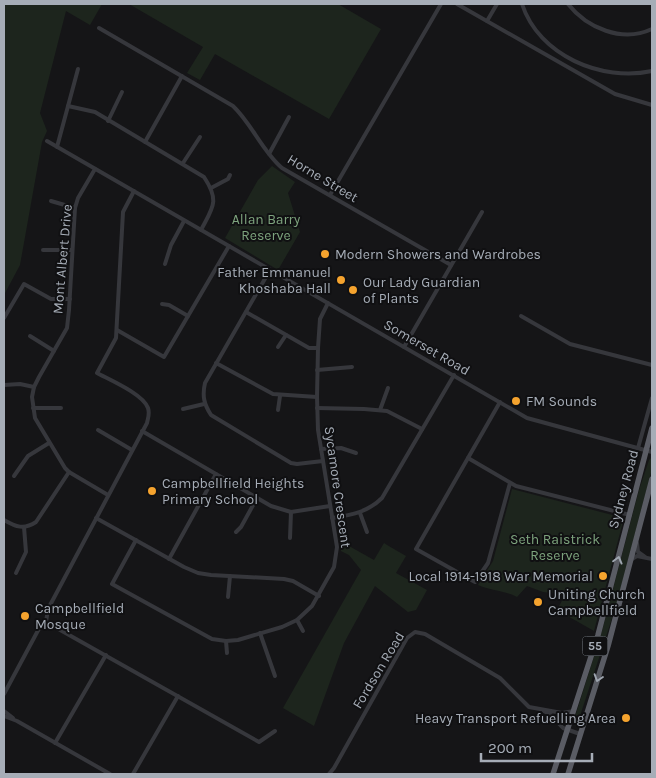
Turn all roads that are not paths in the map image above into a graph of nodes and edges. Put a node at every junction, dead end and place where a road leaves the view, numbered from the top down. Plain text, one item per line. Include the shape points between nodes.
1 (442, 4) edge
2 (457, 4) edge
3 (497, 4) edge
4 (522, 4) edge
5 (568, 4) edge
6 (487, 21) junction
7 (100, 28) dead end
8 (652, 29) edge
9 (78, 69) dead end
10 (652, 71) edge
11 (182, 76) junction
12 (122, 92) dead end
13 (652, 105) edge
14 (68, 106) junction
15 (289, 117) dead end
16 (108, 121) junction
17 (200, 137) dead end
18 (47, 141) dead end
19 (145, 142) junction
20 (57, 147) junction
21 (269, 154) junction
22 (183, 163) junction
23 (95, 169) junction
24 (230, 175) dead end
25 (211, 188) junction
26 (134, 191) junction
27 (330, 195) junction
28 (51, 201) dead end
29 (75, 208) junction
30 (482, 212) dead end
31 (184, 221) junction
32 (200, 230) junction
33 (228, 246) junction
34 (43, 250) dead end
35 (72, 250) junction
36 (165, 264) dead end
37 (450, 265) junction
38 (270, 270) junction
39 (70, 299) junction
40 (328, 303) junction
41 (162, 304) dead end
42 (246, 312) junction
43 (188, 316) junction
44 (522, 316) dead end
45 (4, 318) edge
46 (117, 330) junction
47 (286, 335) junction
48 (30, 336) dead end
49 (278, 347) dead end
50 (404, 347) junction
51 (318, 348) junction
52 (54, 351) junction
53 (216, 363) junction
54 (652, 365) edge
55 (352, 367) dead end
56 (317, 370) junction
57 (454, 375) junction
58 (4, 385) edge
59 (34, 387) junction
60 (388, 388) dead end
61 (280, 396) junction
62 (317, 397) junction
63 (652, 398) edge
64 (500, 402) junction
65 (204, 404) junction
66 (33, 408) junction
67 (62, 408) dead end
68 (317, 408) junction
69 (183, 409) dead end
70 (278, 410) dead end
71 (380, 410) junction
72 (652, 428) edge
73 (422, 429) junction
74 (644, 429) junction
75 (98, 430) dead end
76 (142, 432) junction
77 (649, 440) junction
78 (50, 443) junction
79 (638, 448) junction
80 (321, 449) junction
81 (132, 450) junction
82 (649, 451) edge
83 (356, 453) dead end
84 (468, 458) junction
85 (323, 461) junction
86 (69, 472) junction
87 (216, 474) junction
88 (14, 476) dead end
89 (652, 479) edge
90 (510, 483) junction
91 (108, 495) junction
92 (258, 498) junction
93 (330, 506) junction
94 (291, 512) junction
95 (360, 513) junction
96 (630, 515) junction
97 (96, 518) junction
98 (332, 518) junction
99 (4, 520) edge
100 (24, 528) junction
101 (236, 532) dead end
102 (367, 532) dead end
103 (290, 538) dead end
104 (637, 539) junction
105 (136, 540) junction
106 (645, 557) junction
107 (169, 558) junction
108 (632, 559) junction
109 (652, 559) edge
110 (16, 573) dead end
111 (230, 576) junction
112 (319, 596) junction
113 (228, 597) dead end
114 (297, 620) junction
115 (46, 622) junction
116 (303, 631) dead end
117 (260, 633) junction
118 (226, 641) junction
119 (227, 653) dead end
120 (106, 655) junction
121 (276, 676) dead end
122 (4, 694) edge
123 (178, 696) junction
124 (542, 710) junction
125 (4, 711) edge
126 (574, 711) junction
127 (4, 716) edge
128 (17, 721) junction
129 (568, 730) junction
130 (275, 731) dead end
131 (580, 734) junction
132 (55, 743) junction
133 (110, 774) edge
134 (133, 774) edge
135 (331, 774) edge
136 (554, 774) edge
137 (568, 774) edge

1 - 27 street
2 - 6 street
3 - 6 street
4 - 10 street via 540,35 564,56 604,72 626,75
5 - 8 street via 583,20 610,32 629,34
6 - 13 street via 615,94
7 - 11 street, Horne Street
9 - 14 street
11 - 19 street
11 - 21 street, Horne Street via 233,106
12 - 16 street
14 - 16 street via 91,110
14 - 20 street
15 - 21 street
16 - 19 street
17 - 22 street
18 - 20 street, Somerset Road
19 - 22 street
20 - 23 street, Somerset Road
21 - 27 street, Horne Street via 282,168
22 - 25 street via 204,177
23 - 26 street, Somerset Road
23 - 29 street, Mont Albert Drive
24 - 25 street
25 - 32 street via 213,206
26 - 31 street, Somerset Road
26 - 46 street via 123,212
27 - 37 street, Horne Street
28 - 29 street
29 - 35 street, Mont Albert Drive
30 - 37 street
31 - 32 street, Somerset Road
31 - 36 street
32 - 33 street, Somerset Road
33 - 38 street, Somerset Road
33 - 43 street
34 - 35 street
35 - 39 street, Mont Albert Drive
37 - 50 street
38 - 40 street, Somerset Road
38 - 42 street
39 - 45 street via 51,299 24,284
39 - 52 street, Mont Albert Drive via 66,328
40 - 50 street, Somerset Road
40 - 51 street, Sycamore Crescent via 320,319
41 - 43 street
42 - 47 street
42 - 53 street
43 - 46 street via 164,357
44 - 54 street via 570,344
46 - 76 street via 97,373 146,404 149,414
47 - 49 street
47 - 51 street via 309,348
48 - 52 street
50 - 57 street, Somerset Road
51 - 56 street, Sycamore Crescent
52 - 59 street, Mont Albert Drive
53 - 61 street via 266,392
53 - 65 street via 205,383
55 - 56 street
56 - 62 street, Sycamore Crescent
57 - 64 street, Somerset Road
57 - 73 street
58 - 59 street
59 - 66 street, Mont Albert Drive
60 - 71 street
61 - 62 street
61 - 70 street
62 - 68 street, Sycamore Crescent
63 - 74 street, Sydney Road
64 - 79 street, Somerset Road via 532,421
64 - 84 street
65 - 69 street
65 - 85 street via 211,415 291,463
66 - 67 street
66 - 78 street, Mont Albert Drive via 35,418
68 - 71 street
68 - 80 street, Sycamore Crescent
71 - 73 street via 393,413
72 - 77 highway, Sydney Road / 55
73 - 95 street via 382,498
74 - 77 street, Sydney Road
74 - 79 street, Sydney Road
75 - 81 street
76 - 81 street
76 - 87 street
77 - 82 highway, Sydney Road / 55
78 - 86 street, Mont Albert Drive
78 - 88 street via 28,456
79 - 82 street, Somerset Road
80 - 83 street via 340,448
80 - 85 street, Sycamore Crescent
81 - 91 street
82 - 96 highway, Sydney Road / 55
84 - 90 street
84 - 90 street via 416,549 475,582 488,563
85 - 93 street, Sycamore Crescent
86 - 91 street, Mont Albert Drive
86 - 100 street via 36,522
87 - 92 street
87 - 107 street
89 - 104 highway, Sydney Road / 55
90 - 96 street
91 - 97 street
92 - 94 street
92 - 101 street
93 - 94 street
93 - 98 street, Sycamore Crescent
94 - 103 street
95 - 98 street
95 - 102 street
126 -> 96 highway, Sydney Road / 55
97 - 105 street
97 - 115 street via 48,609
98 - 112 street, Sycamore Crescent via 336,558 333,571
99 - 100 street
100 - 110 street via 26,552
104 - 106 street via 638,552
104 - 108 highway, Sydney Road / 55
105 - 107 street
105 - 118 street, Sycamore Crescent via 112,584 196,631
106 - 108 street
106 - 109 street
107 - 111 street via 198,573
108 -> 131 highway, Sydney Road / 55
111 - 112 street via 284,579
111 - 113 street
112 - 114 street, Sycamore Crescent via 310,610
114 - 116 street
114 - 117 street, Sycamore Crescent
115 - 120 street
115 - 122 street via 42,623
117 - 118 street, Sycamore Crescent
117 - 121 street
118 - 119 street
120 - 123 street
120 - 132 street
123 - 130 street via 258,742
123 - 134 street
124 - 126 street, Fordson Road via 562,714
124 - 129 street, Fordson Road
124 - 135 street, Fordson Road via 527,705 496,675 425,634 412,633
125 - 128 street
126 - 129 highway, Sydney Road / 55
127 - 128 street
128 - 132 street
129 - 131 street, Fordson Road
129 - 136 highway, Sydney Road / 55
131 - 137 highway, Sydney Road / 55
132 - 133 street

